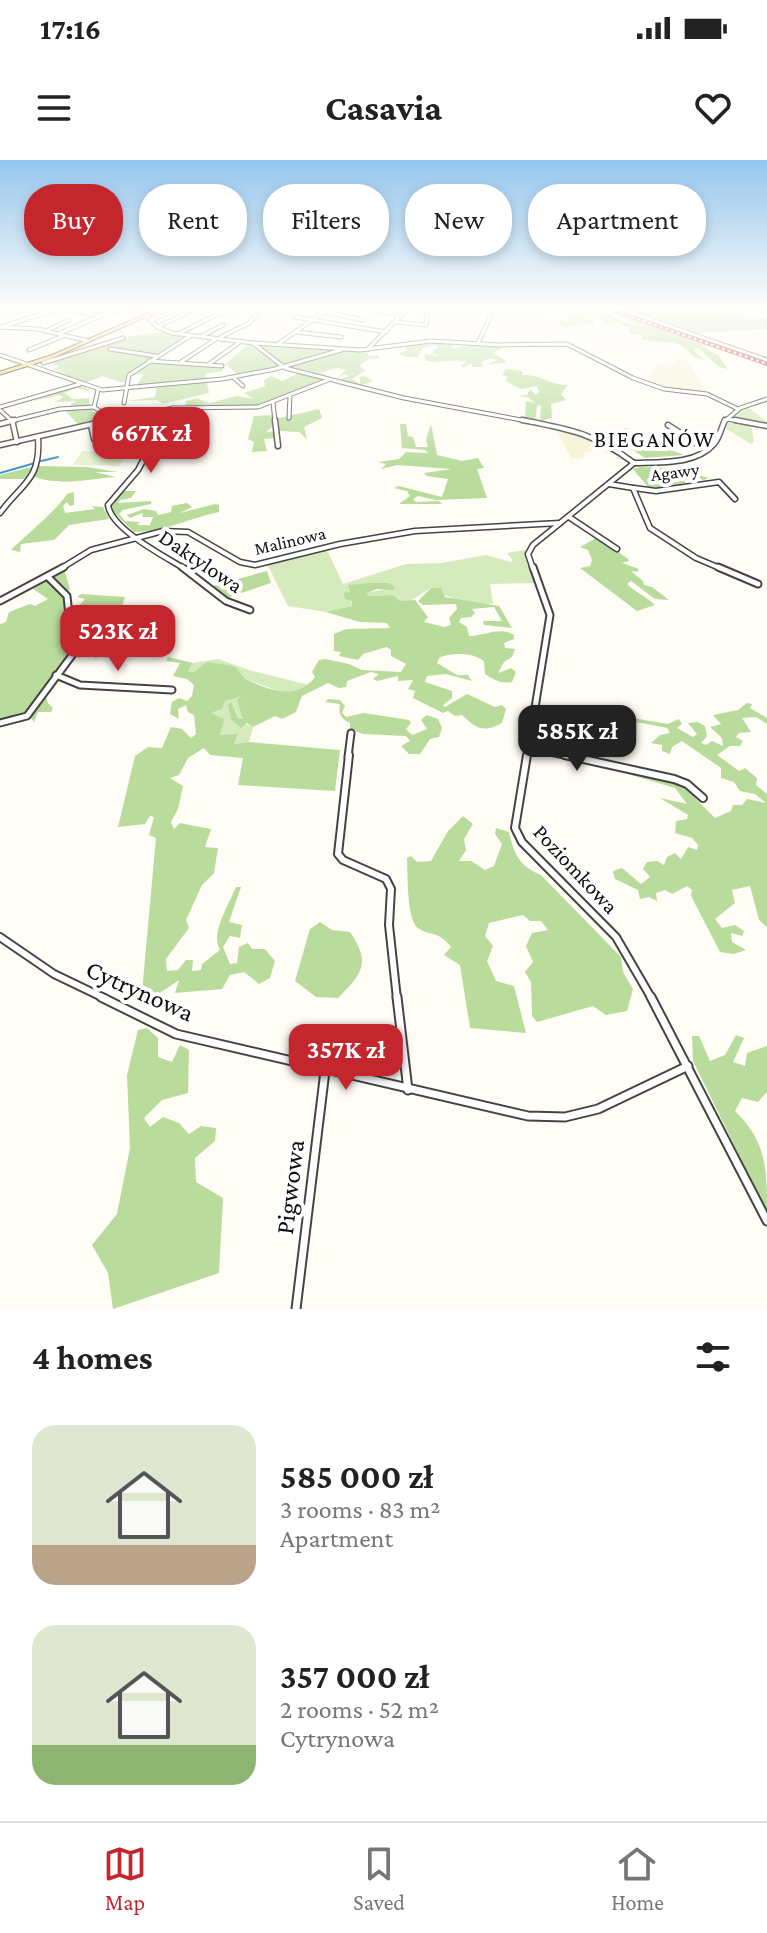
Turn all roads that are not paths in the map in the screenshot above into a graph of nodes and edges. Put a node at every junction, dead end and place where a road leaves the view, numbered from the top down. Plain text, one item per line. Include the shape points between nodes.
1 (16, 361) edge
2 (43, 361) edge
3 (45, 361) edge
4 (149, 361) joint
5 (184, 361) edge
6 (215, 361) edge
7 (275, 361) edge
8 (305, 361) edge
9 (599, 361) edge
10 (40, 362) junction
11 (180, 363) junction
12 (29, 365) junction
13 (209, 365) junction
14 (222, 366) dead end
15 (283, 367) junction
16 (41, 369) junction
17 (0, 373) edge
18 (233, 378) junction
19 (329, 379) junction
20 (81, 384) junction
21 (243, 386) dead end
22 (126, 388) junction
23 (98, 390) junction
24 (290, 395) junction
25 (767, 399) edge
26 (273, 402) junction
27 (124, 403) dead end
28 (94, 407) junction
29 (173, 408) junction
30 (0, 409) edge
31 (738, 409) junction
32 (148, 413) junction
33 (289, 418) dead end
34 (726, 419) junction
35 (112, 420) junction
36 (12, 421) junction
37 (0, 424) edge
38 (91, 425) junction
39 (668, 425) dead end
40 (767, 426) edge
41 (174, 430) dead end
42 (38, 438) junction
43 (94, 439) dead end
44 (17, 442) junction
45 (0, 445) edge
46 (278, 446) dead end
47 (705, 450) junction
48 (634, 463) junction
49 (609, 484) junction
50 (633, 488) junction
51 (735, 499) dead end
52 (0, 513) edge
53 (569, 517) junction
54 (561, 523) junction
55 (134, 536) junction
56 (617, 549) dead end
57 (48, 577) junction
58 (758, 584) dead end
59 (0, 601) edge
60 (250, 610) dead end
61 (56, 675) junction
62 (172, 690) dead end
63 (0, 723) edge
64 (351, 733) dead end
65 (526, 747) junction
66 (703, 798) dead end
67 (0, 937) edge
68 (688, 1066) junction
69 (325, 1071) junction
70 (408, 1090) junction
71 (767, 1221) edge
72 (296, 1309) edge

1 - 12 street
2 - 10 main road
3 - 10 street
4 - 11 street
4 - 22 street via 129,375
5 - 11 street
6 - 13 street
7 - 15 street
8 - 15 street
9 - 31 street via 664,389 707,394
10 - 12 main road
10 - 16 street via 50,365
11 - 13 street
12 - 16 street
12 - 17 main road
13 - 14 street
15 - 18 street
15 - 19 street
16 - 20 street
18 - 21 street
18 - 22 street
19 - 24 street
19 - 48 street via 578,431 618,449
20 - 23 street
20 - 30 street
22 - 23 street
22 - 27 street
23 - 28 street
24 - 26 street
24 - 33 street
25 - 31 street
26 - 29 street via 253,408
26 - 46 street
28 - 35 street
28 - 36 street
29 - 32 street
29 - 41 street
30 - 36 street
31 - 34 street
32 - 35 street
32 - 55 street, Daktylowa via 154,440 138,470 108,505 114,520
34 - 40 street
34 - 47 street via 715,443
35 - 38 street
36 - 37 street
36 - 44 street
38 - 42 street
38 - 43 street
39 - 47 street
42 - 44 street
42 - 52 street via 39,467
44 - 45 street
47 - 48 street via 675,460
48 - 49 street, Poziomkowa
49 - 50 street, Agawy
49 - 53 street, Poziomkowa
50 - 51 street, Agawy via 656,491 721,482
50 - 58 street via 650,528 696,558
53 - 54 street, Poziomkowa
53 - 56 street
54 - 55 street, Malinowa via 415,531 255,565 183,531
54 - 65 street, Poziomkowa via 528,554 550,615
55 - 57 street, Malinowa via 78,556
55 - 60 street, Daktylowa via 226,601
57 - 59 street, Malinowa
57 - 61 street via 67,596 73,643 73,654
61 - 62 street via 80,685
61 - 63 street via 27,716
64 - 70 street via 338,854 386,879 391,889 391,951
65 - 66 street via 674,779
65 - 68 street, Poziomkowa via 515,819 518,836 616,937
67 - 69 street, Cytrynowa via 54,974 176,1034
68 - 70 street, Cytrynowa via 598,1109 565,1117 528,1116
68 - 71 street, Poziomkowa
69 - 70 street, Cytrynowa
69 - 72 street, Pigwowa

